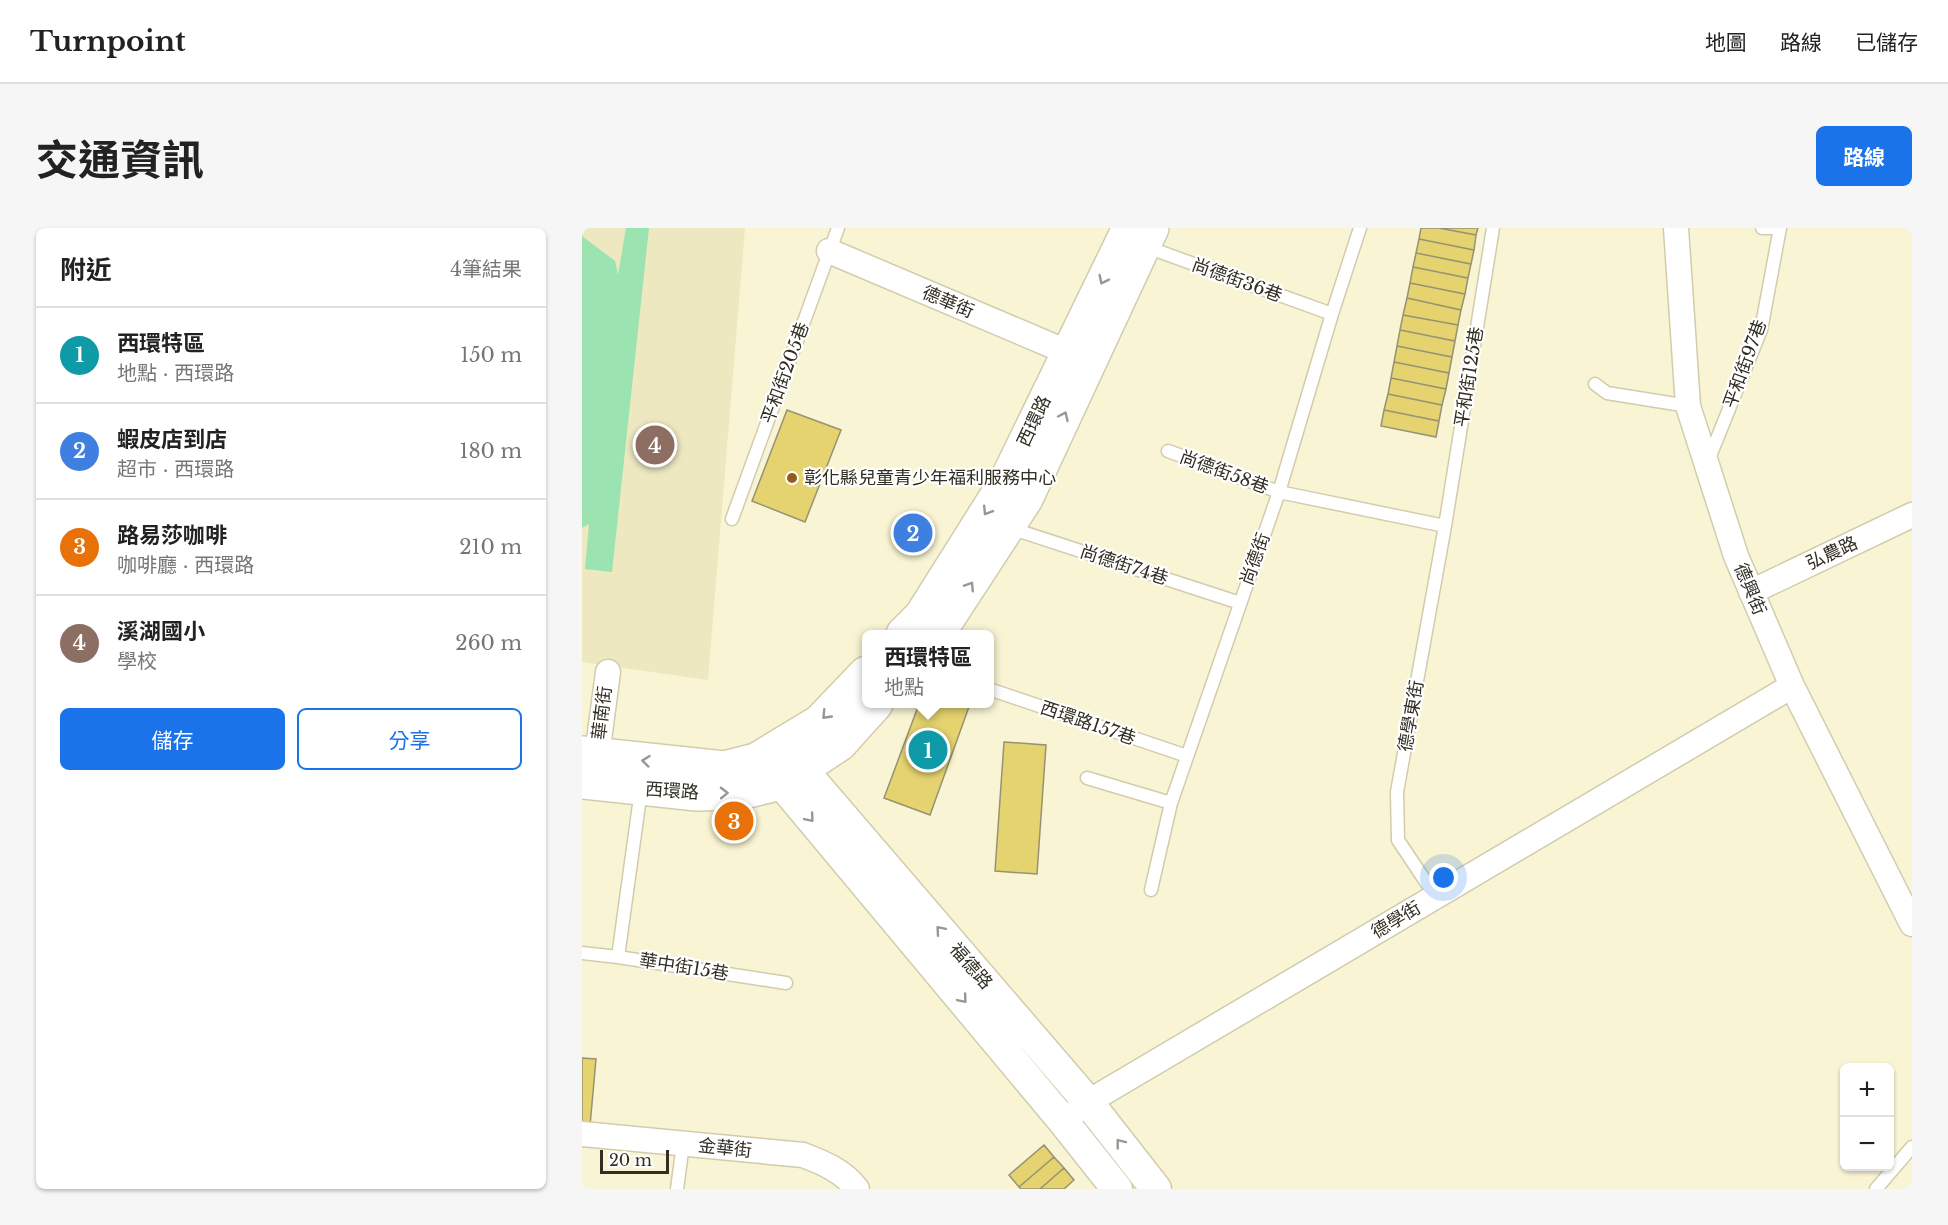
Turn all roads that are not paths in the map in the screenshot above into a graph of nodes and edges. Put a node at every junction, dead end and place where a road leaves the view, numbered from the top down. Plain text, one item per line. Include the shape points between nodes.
1 (838, 228) edge
2 (1360, 228) edge
3 (1493, 228) edge
4 (1676, 228) edge
5 (1762, 228) edge
6 (1780, 228) edge
7 (1141, 234) edge
8 (829, 251) junction
9 (1332, 314) junction
10 (1067, 352) junction
11 (1595, 384) dead end
12 (1688, 406) junction
13 (1168, 451) dead end
14 (1707, 462) junction
15 (1279, 492) junction
16 (1912, 515) edge
17 (732, 519) dead end
18 (1446, 526) junction
19 (1008, 528) junction
20 (1751, 592) junction
21 (1240, 603) junction
22 (907, 630) edge
23 (941, 630) edge
24 (608, 672) dead end
25 (862, 678) edge
26 (1792, 686) junction
27 (994, 690) edge
28 (872, 708) edge
29 (770, 752) junction
30 (1187, 756) junction
31 (587, 764) edge
32 (792, 776) junction
33 (1086, 778) dead end
34 (641, 789) junction
35 (1171, 803) junction
36 (1151, 890) dead end
37 (1436, 897) junction
38 (1912, 924) edge
39 (582, 953) edge
40 (618, 957) junction
41 (786, 983) dead end
42 (1088, 1102) junction
43 (1063, 1121) junction
44 (582, 1134) edge
45 (683, 1144) junction
46 (1912, 1147) edge
47 (677, 1189) edge
48 (857, 1189) edge
49 (1118, 1189) edge
50 (1156, 1189) edge
51 (1876, 1189) edge

1 - 8 lane, 平和街205巷
2 - 9 lane, 尚德街
3 - 18 lane, 平和街125巷
4 - 12 street, 德興街
5 - 6 lane
6 - 14 lane, 平和街97巷 via 1761,330
7 - 9 lane, 尚德街36巷
7 -> 10 main road, 西環路
19 -> 7 main road, 西環路 via 1026,499
8 - 10 street, 德華街
8 - 17 lane, 平和街205巷
9 - 15 lane, 尚德街
10 -> 22 main road, 西環路 via 1006,481 921,616
11 - 12 lane via 1607,393
12 - 14 street, 德興街
13 - 15 lane, 尚德街58巷
14 - 20 street, 德興街
15 - 18 lane, 尚德街58巷
15 - 21 lane, 尚德街
16 - 20 street, 弘農路
18 - 37 lane, 德學東街 via 1397,792 1398,840
19 - 21 lane, 尚德街74巷
23 -> 19 main road, 西環路
20 - 26 street, 德興街
21 - 30 lane, 尚德街
24 - 31 street, 華南街
25 -> 29 main road, 西環路 via 819,722
26 - 37 street, 德學街
26 - 38 street, 德興街
27 - 30 lane, 西環路157巷
28 - 32 main road, 西環路 via 840,744
29 -> 31 main road, 西環路 via 724,768
29 - 32 street, 福德路
30 - 35 lane, 尚德街
31 - 34 main road, 西環路
34 -> 32 main road, 西環路 via 740,793
42 -> 32 street, 福德路
32 -> 43 street, 福德路
33 - 35 lane
34 - 40 lane
35 - 36 lane, 尚德街
37 - 42 street, 德學街
39 - 40 lane, 華中街15巷
40 - 41 lane, 華中街15巷
42 - 43 street, 德學街
50 -> 42 street, 福德路
43 - 49 street, 福德路
44 - 45 street, 金華街
45 - 47 lane
45 - 48 street, 金華街 via 803,1155 826,1164
46 - 51 lane

